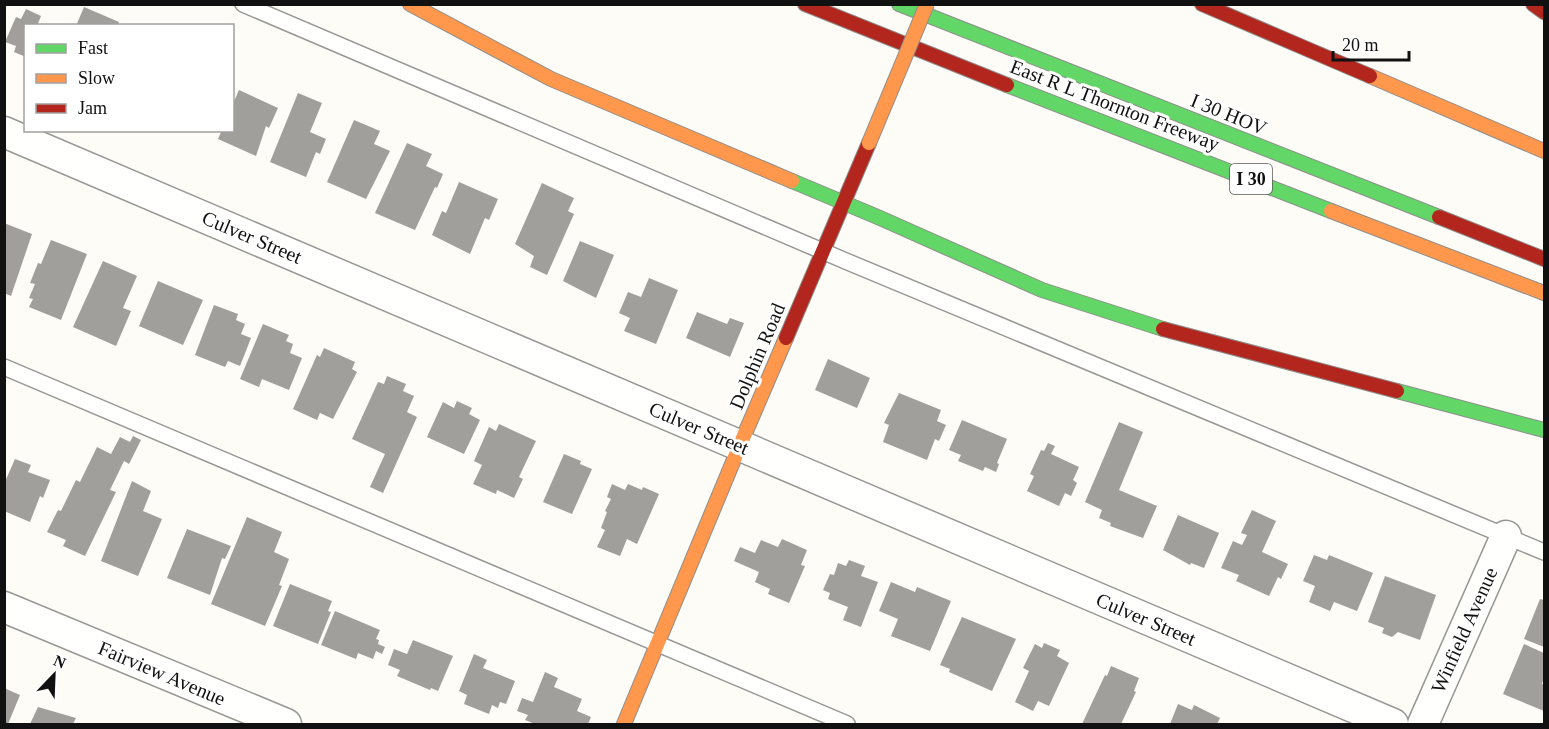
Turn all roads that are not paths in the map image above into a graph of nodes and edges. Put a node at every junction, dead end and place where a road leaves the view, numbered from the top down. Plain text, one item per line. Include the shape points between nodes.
1 (243, 4) edge
2 (410, 4) edge
3 (805, 4) edge
4 (899, 4) edge
5 (927, 4) edge
6 (1202, 4) edge
7 (1533, 4) edge
8 (1545, 12) edge
9 (4, 132) edge
10 (1545, 151) edge
11 (844, 204) junction
12 (823, 252) junction
13 (1545, 259) edge
14 (1545, 293) edge
15 (4, 367) edge
16 (1545, 430) edge
17 (740, 445) junction
18 (1506, 536) junction
19 (1545, 552) edge
20 (4, 608) edge
21 (657, 643) junction
22 (286, 724) edge
23 (624, 724) edge
24 (847, 724) edge
25 (1393, 724) edge
26 (1423, 724) edge

1 - 12 lane
2 - 11 main road via 551,80
3 - 14 main road, East R L Thornton Freeway / I 30
4 - 13 main road, I 30 HOV
5 - 11 main road, Dolphin Road, bridge
6 - 10 main road
7 - 8 main road
9 - 17 street, Culver Street
11 - 12 main road, Dolphin Road
11 - 16 main road via 1042,290 1145,324
12 - 17 main road, Dolphin Road
12 - 18 lane
15 - 21 lane
17 - 21 main road, Dolphin Road
17 - 25 street, Culver Street
18 - 19 lane
18 - 26 street, Winfield Avenue
20 - 22 street, Fairview Avenue
21 - 23 main road, Dolphin Road
21 - 24 lane

